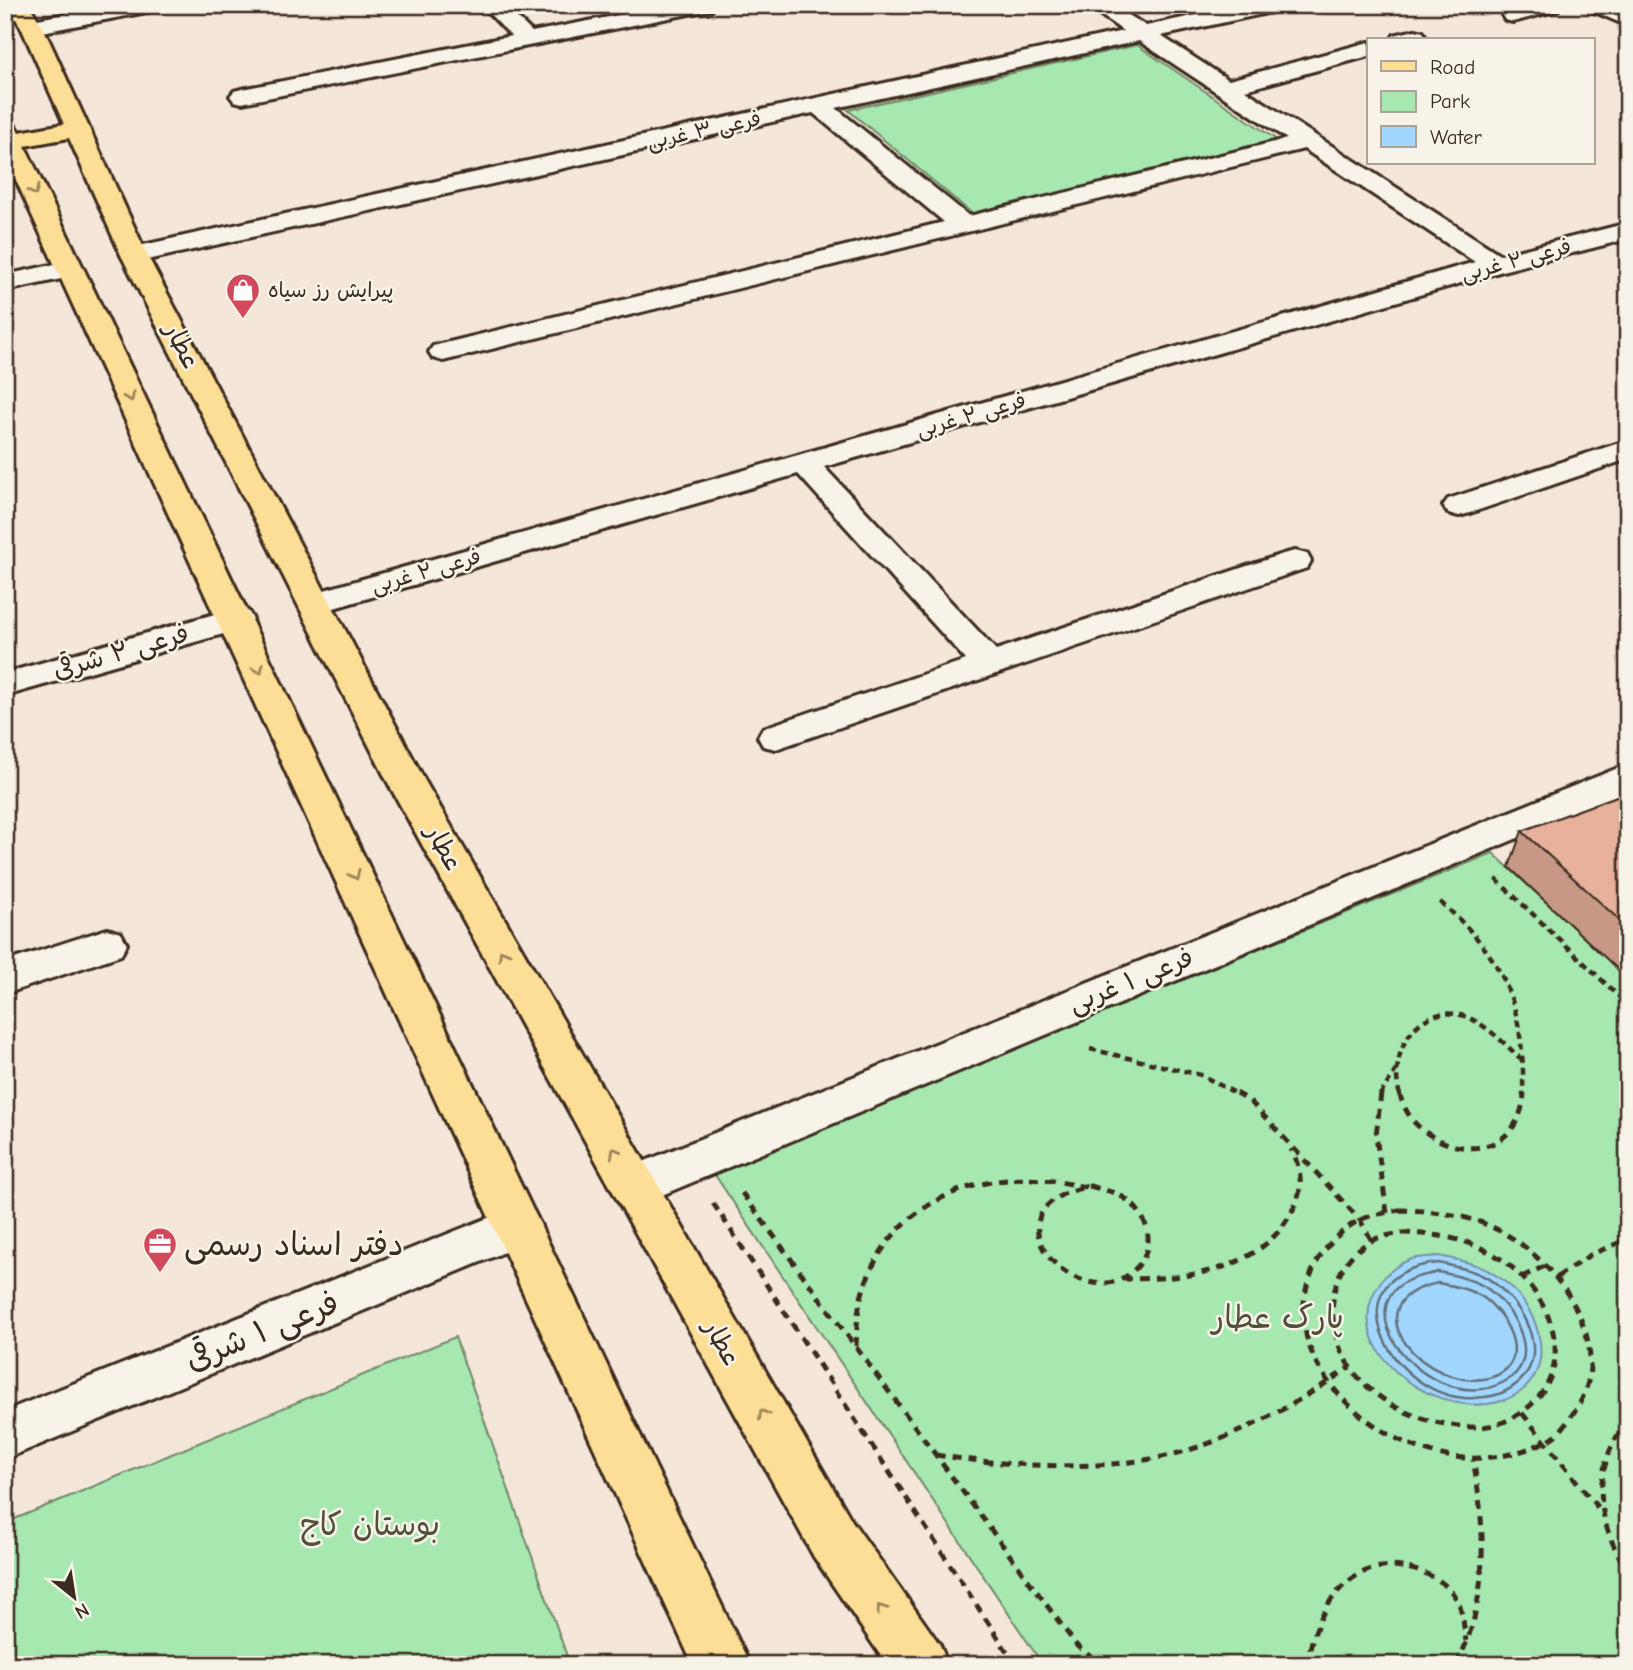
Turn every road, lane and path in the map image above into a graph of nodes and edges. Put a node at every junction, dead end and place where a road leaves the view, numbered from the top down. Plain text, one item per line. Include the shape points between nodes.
1 (152, 5) edge
2 (492, 5) edge
3 (704, 5) edge
4 (1098, 5) edge
5 (1273, 5) edge
6 (1550, 5) edge
7 (1598, 5) edge
8 (1513, 15) dead end
9 (25, 16) edge
10 (1628, 20) edge
11 (1142, 34) junction
12 (527, 40) junction
13 (1367, 50) edge
14 (1225, 88) junction
15 (242, 96) dead end
16 (818, 105) junction
17 (78, 129) junction
18 (8, 135) edge
19 (1308, 141) junction
20 (964, 225) junction
21 (1628, 231) edge
22 (135, 255) junction
23 (1497, 264) junction
24 (70, 269) junction
25 (5, 283) edge
26 (443, 352) dead end
27 (1628, 449) edge
28 (804, 463) junction
29 (1459, 506) dead end
30 (1295, 561) dead end
31 (315, 603) junction
32 (236, 619) junction
33 (990, 665) junction
34 (5, 685) edge
35 (776, 737) dead end
36 (1628, 777) edge
37 (1487, 870) dead end
38 (1446, 907) dead end
39 (107, 944) dead end
40 (5, 978) edge
41 (1628, 1005) edge
42 (1081, 1047) dead end
43 (1522, 1060) junction
44 (1396, 1069) junction
45 (1287, 1142) junction
46 (688, 1164) junction
47 (735, 1182) dead end
48 (634, 1186) junction
49 (1087, 1187) junction
50 (1387, 1213) junction
51 (1360, 1220) junction
52 (518, 1226) junction
53 (1628, 1239) edge
54 (1372, 1241) junction
55 (1545, 1266) junction
56 (1522, 1277) junction
57 (1557, 1277) junction
58 (1117, 1279) junction
59 (856, 1346) junction
60 (1350, 1367) junction
61 (1329, 1382) junction
62 (1522, 1413) junction
63 (1628, 1419) edge
64 (5, 1435) edge
65 (1545, 1441) junction
66 (936, 1455) junction
67 (1473, 1460) junction
68 (1602, 1514) junction
69 (1628, 1571) edge
70 (1466, 1641) junction
71 (722, 1665) edge
72 (920, 1665) edge
73 (1021, 1665) edge
74 (1101, 1665) edge
75 (1307, 1665) edge
76 (1455, 1665) edge

1 - 9 street
2 - 12 street
3 - 12 street
4 - 11 street
5 - 11 street, فرعی ۳ غربی
6 - 8 street
7 - 10 street
9 - 17 main road, عطار
11 - 14 street
11 - 16 street, فرعی ۳ غربی
12 - 15 street
13 - 14 street
14 - 19 street
16 - 20 street
16 - 22 street, فرعی ۳ غربی
17 - 18 main road
17 - 22 main road, عطار
18 -> 24 main road
19 - 20 street
19 - 23 street
20 - 26 street
21 - 23 street, فرعی ۲ غربی
22 - 31 main road, عطار
23 - 28 street, فرعی ۲ غربی
24 - 25 street
24 -> 32 main road
27 - 29 street
28 - 31 street, فرعی ۲ غربی
28 - 33 street
30 - 33 street
48 -> 31 main road, عطار via 406,781
32 - 34 street, فرعی ۲ شرقی
32 -> 52 main road
33 - 35 street
36 - 46 street, فرعی ۱ غربی
37 - 41 path
38 - 43 path via 1487,946 1503,972 1513,996
39 - 40 street
42 - 45 path via 1201,1074 1249,1100
43 - 44 path via 1487,1028 1446,1012 1417,1025 1397,1054
43 - 44 path via 1524,1086 1517,1127 1506,1138 1475,1148 1437,1139 1418,1126 1406,1110 1396,1084
44 - 50 path via 1381,1093 1377,1112
45 - 51 path
45 - 58 path via 1302,1176 1300,1196 1280,1232 1262,1249 1206,1271 1158,1280
46 - 48 street, فرعی ۱ غربی
46 - 73 path via 1006,1650
47 - 59 path
72 -> 48 main road, عطار via 833,1539
49 - 58 path via 1126,1198 1148,1226 1146,1257 1137,1270
49 - 58 path via 1055,1196 1043,1208 1038,1239 1050,1260 1070,1276 1088,1282
49 - 59 path via 1015,1178 955,1189 911,1214 876,1256 866,1279 855,1322
50 - 51 path
50 - 55 path via 1443,1211 1487,1224 1528,1249
51 - 54 path
51 - 61 path via 1329,1241 1309,1271 1302,1308 1312,1350
52 - 64 street, فرعی ۱ شرقی
52 - 71 main road
53 - 57 path via 1579,1260
54 - 56 path via 1402,1233 1436,1233 1470,1242 1504,1260
54 - 60 path via 1349,1259 1334,1283 1330,1314
55 - 56 path
55 - 57 path
56 - 62 path via 1548,1314 1557,1346 1552,1377
57 - 65 path via 1584,1320 1591,1361 1584,1401 1559,1433
59 - 66 path
60 - 61 path
60 - 62 path via 1392,1405 1429,1422 1469,1428 1506,1422
61 - 66 path via 1266,1418 1158,1458 1004,1466
61 - 67 path via 1375,1425 1422,1450
62 - 65 path
63 - 68 path via 1609,1443 1602,1470
65 - 67 path via 1521,1453
65 - 68 path
66 - 74 path via 1077,1646
67 - 70 path via 1481,1508 1480,1557
68 - 69 path via 1613,1548
70 - 75 path via 1459,1604 1443,1580 1392,1566 1367,1569 1345,1583 1321,1614 1308,1646
70 - 76 path

